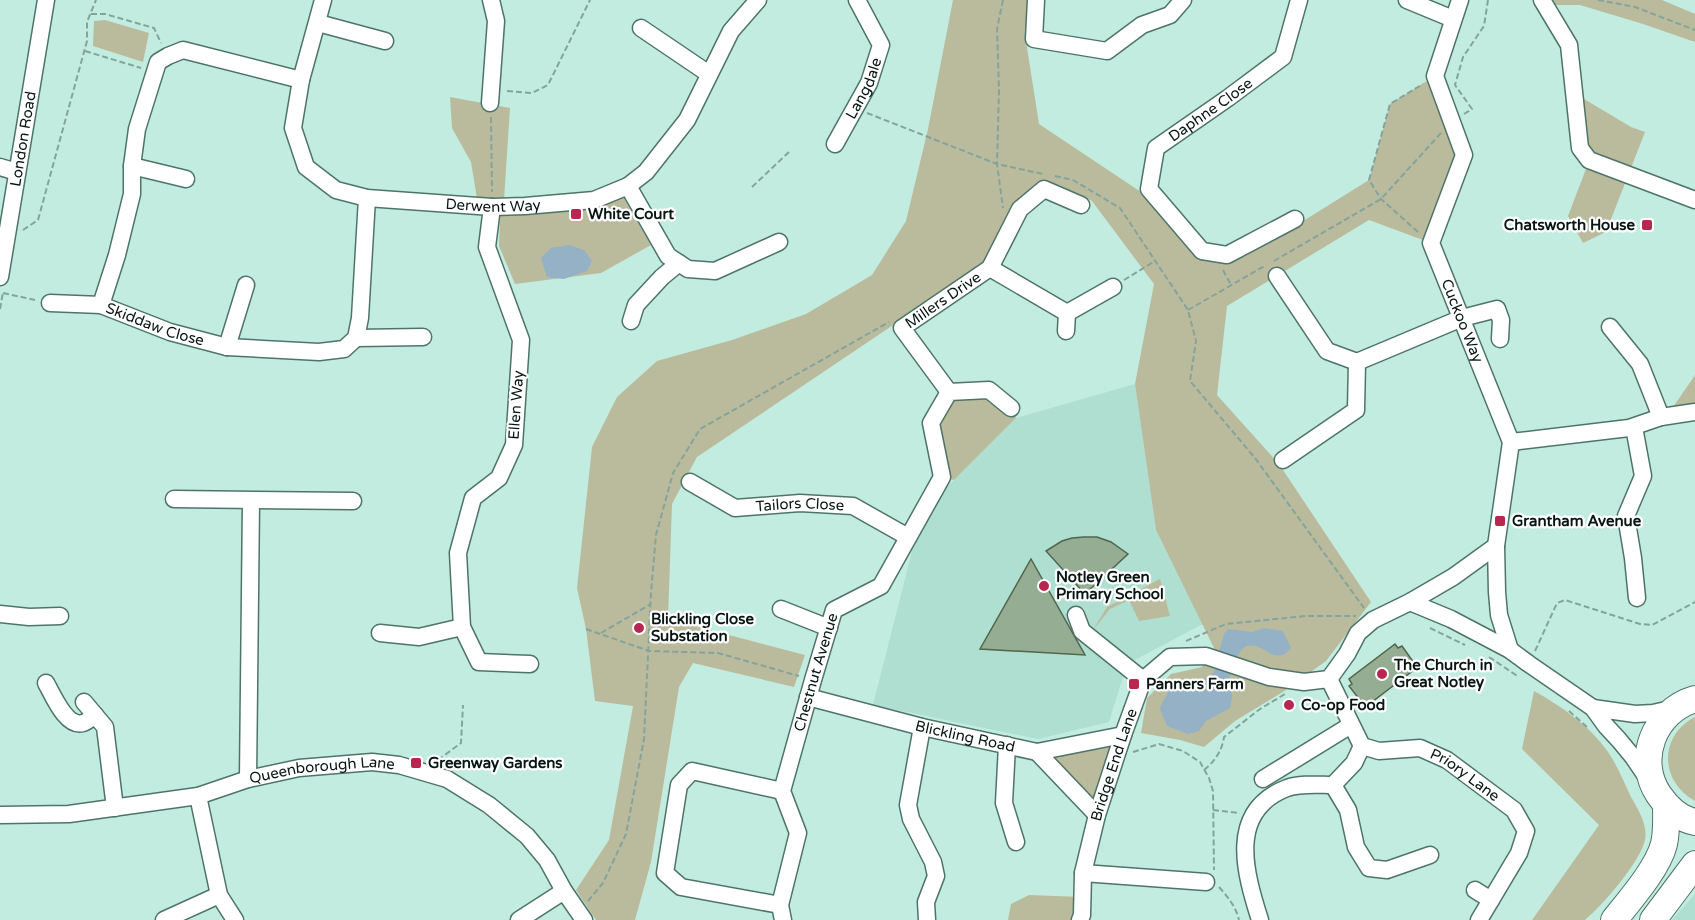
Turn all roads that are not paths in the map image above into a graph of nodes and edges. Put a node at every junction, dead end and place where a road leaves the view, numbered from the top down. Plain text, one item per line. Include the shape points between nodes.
1 (323, 0) edge
2 (491, 0) edge
3 (758, 0) edge
4 (856, 0) edge
5 (1036, 0) edge
6 (1183, 0) edge
7 (1299, 0) edge
8 (1407, 0) edge
9 (1460, 0) edge
10 (1542, 0) edge
11 (42, 1) edge
12 (1454, 19) junction
13 (318, 22) junction
14 (641, 28) dead end
15 (385, 41) dead end
16 (709, 74) junction
17 (301, 80) junction
18 (491, 97) road end
19 (835, 144) dead end
20 (132, 166) junction
21 (0, 167) edge
22 (17, 172) junction
23 (186, 179) dead end
24 (628, 186) junction
25 (367, 198) junction
26 (1695, 200) edge
27 (1081, 205) dead end
28 (492, 207) junction
29 (1295, 219) dead end
30 (779, 242) dead end
31 (679, 263) junction
32 (990, 268) junction
33 (1276, 276) dead end
34 (1, 285) edge
35 (246, 285) dead end
36 (1113, 287) road end
37 (50, 303) road end
38 (101, 305) junction
39 (1066, 314) junction
40 (1462, 318) junction
41 (631, 321) dead end
42 (1610, 327) dead end
43 (1066, 332) dead end
44 (423, 337) dead end
45 (356, 338) junction
46 (1500, 339) dead end
47 (227, 347) junction
48 (1357, 362) junction
49 (949, 392) junction
50 (1011, 408) dead end
51 (1695, 412) edge
52 (1661, 417) junction
53 (1634, 427) junction
54 (1511, 442) junction
55 (1283, 460) dead end
56 (690, 482) dead end
57 (174, 499) dead end
58 (251, 501) junction
59 (353, 501) dead end
60 (908, 537) junction
61 (1496, 546) junction
62 (1636, 598) dead end
63 (1410, 602) junction
64 (781, 609) dead end
65 (0, 614) edge
66 (1076, 615) dead end
67 (60, 616) dead end
68 (462, 627) junction
69 (828, 628) junction
70 (380, 633) dead end
71 (1510, 650) junction
72 (530, 664) dead end
73 (1329, 679) junction
74 (1143, 680) junction
75 (46, 683) dead end
76 (808, 697) junction
77 (1685, 704) edge
78 (1593, 708) junction
79 (1351, 725) junction
80 (922, 727) junction
81 (1123, 735) junction
82 (1007, 745) junction
83 (1362, 746) junction
84 (1037, 752) junction
85 (248, 779) junction
86 (1263, 779) dead end
87 (1333, 785) junction
88 (782, 791) junction
89 (198, 796) junction
90 (1659, 796) junction
91 (115, 807) junction
92 (0, 815) edge
93 (1097, 815) junction
94 (1695, 822) edge
95 (1016, 843) dead end
96 (1430, 855) dead end
97 (1695, 864) edge
98 (1083, 873) junction
99 (1211, 878) road end
100 (1475, 890) dead end
101 (564, 891) junction
102 (219, 895) junction
103 (1491, 900) junction
104 (781, 913) edge
105 (164, 920) edge
106 (235, 920) edge
107 (519, 920) edge
108 (584, 920) edge
109 (927, 920) edge
110 (1080, 920) edge
111 (1260, 920) edge
112 (1479, 920) edge
113 (1614, 920) edge
114 (1653, 920) edge

1 - 13 street, Derwent Way
2 - 18 street via 496,21
3 - 16 street, Derwent Way via 730,31
4 - 19 street, Langdale via 881,45 869,83
5 - 6 street via 1034,39 1107,51 1142,25 1170,15
7 - 29 street, Daphne Close via 1283,57 1156,148 1149,189 1202,251 1227,255
8 - 12 street
9 - 12 street
10 - 26 street via 1569,45 1580,148 1589,160
11 - 22 street, London Road
12 - 40 street, Cuckoo Way via 1435,76 1464,154 1431,243
13 - 15 street
13 - 17 street, Derwent Way
14 - 16 street
16 - 24 street, Derwent Way via 687,120 646,172
17 - 20 street, Skiddaw Close via 183,50 168,56 158,62 137,129
17 - 25 street, Derwent Way via 293,128 306,167 336,190
20 - 23 street
20 - 38 street, Skiddaw Close via 132,194
21 - 22 street
22 - 34 street, London Road
24 - 28 street, Derwent Way via 594,200
24 - 31 street via 668,256
25 - 28 street, Derwent Way
25 - 45 street
27 - 32 street, Millers Drive via 1044,189 1020,209
28 - 68 street, Ellen Way via 487,247 521,340 514,445 499,478 473,498 458,553
30 - 31 street via 716,271 688,269
31 - 41 street via 636,305
32 - 39 street, Millers Drive
32 - 49 street, Millers Drive via 902,328
33 - 48 street via 1327,351
35 - 47 street
36 - 39 street
37 - 38 street
38 - 47 street, Skiddaw Close via 170,332
39 - 43 street
40 - 46 street via 1494,303 1502,320
40 - 48 street
40 - 54 street, Cuckoo Way
42 - 52 street via 1640,364
44 - 45 street
45 - 47 street, Skiddaw Close via 344,349 319,352
48 - 55 street via 1356,410
49 - 50 street via 989,390
49 - 60 street, Chestnut Avenue via 932,423 942,477
51 - 52 street
52 - 53 street
53 - 54 street
53 - 62 street via 1642,476 1626,516
54 - 61 street, Cuckoo Way
56 - 60 street, Tailors Close via 735,508 800,502 853,506
57 - 58 street
58 - 59 street
58 - 85 street
60 - 69 street, Chestnut Avenue via 881,586 834,610
61 - 63 street
61 - 71 street, Cuckoo Way via 1499,615
63 - 71 street
63 - 73 street via 1373,620 1358,633
64 - 69 street
65 - 67 street
66 - 74 street via 1082,631
68 - 70 street via 419,637
68 - 72 street, Ellen Way via 479,662
69 - 76 street, Chestnut Avenue
71 - 78 street
73 - 74 street, Bridge End Lane via 1306,682 1269,677 1206,656 1170,657
73 - 79 street
74 - 81 street, Bridge End Lane
75 - 91 street via 71,723 84,723 90,709 105,727
76 - 80 street, Blickling Road
76 - 88 street, Chestnut Avenue
77 - 78 street via 1635,714
77 - 90 highway via 1664,718 1650,744 1649,773
78 - 90 street
79 - 83 street
79 - 86 street
80 - 82 street, Blickling Road
80 - 109 street via 908,805 936,876 926,902
81 - 84 street, Blickling Road
81 - 93 street, Bridge End Lane
82 - 84 street, Blickling Road
82 - 95 street via 1004,803
83 - 87 street via 1354,763
83 - 103 street, Priory Lane via 1378,751 1420,748 1447,760 1514,810 1526,831 1519,852
84 - 93 street
85 - 89 street, Queenborough Lane
85 - 101 street, Queenborough Lane via 299,768 372,762 399,765 447,779 489,805 527,836 547,860
87 - 96 street via 1347,810 1356,847 1369,868 1387,870
87 - 111 street via 1288,788 1266,800 1252,814 1244,845 1246,874
88 - 104 street via 798,834
88 - 104 street via 692,771 679,785 665,873 681,886
89 - 91 street, Queenborough Lane
89 - 102 street
90 - 94 highway via 1677,815
90 - 113 highway via 1666,833 1661,852
91 - 92 street, Queenborough Lane via 69,814
93 - 98 street, Bridge End Lane
97 - 114 highway
98 - 99 street
98 - 110 street, Bridge End Lane
100 - 103 street
101 - 107 street
101 - 108 street, Queenborough Lane
102 - 105 street
102 - 106 street
103 - 112 street, Priory Lane

